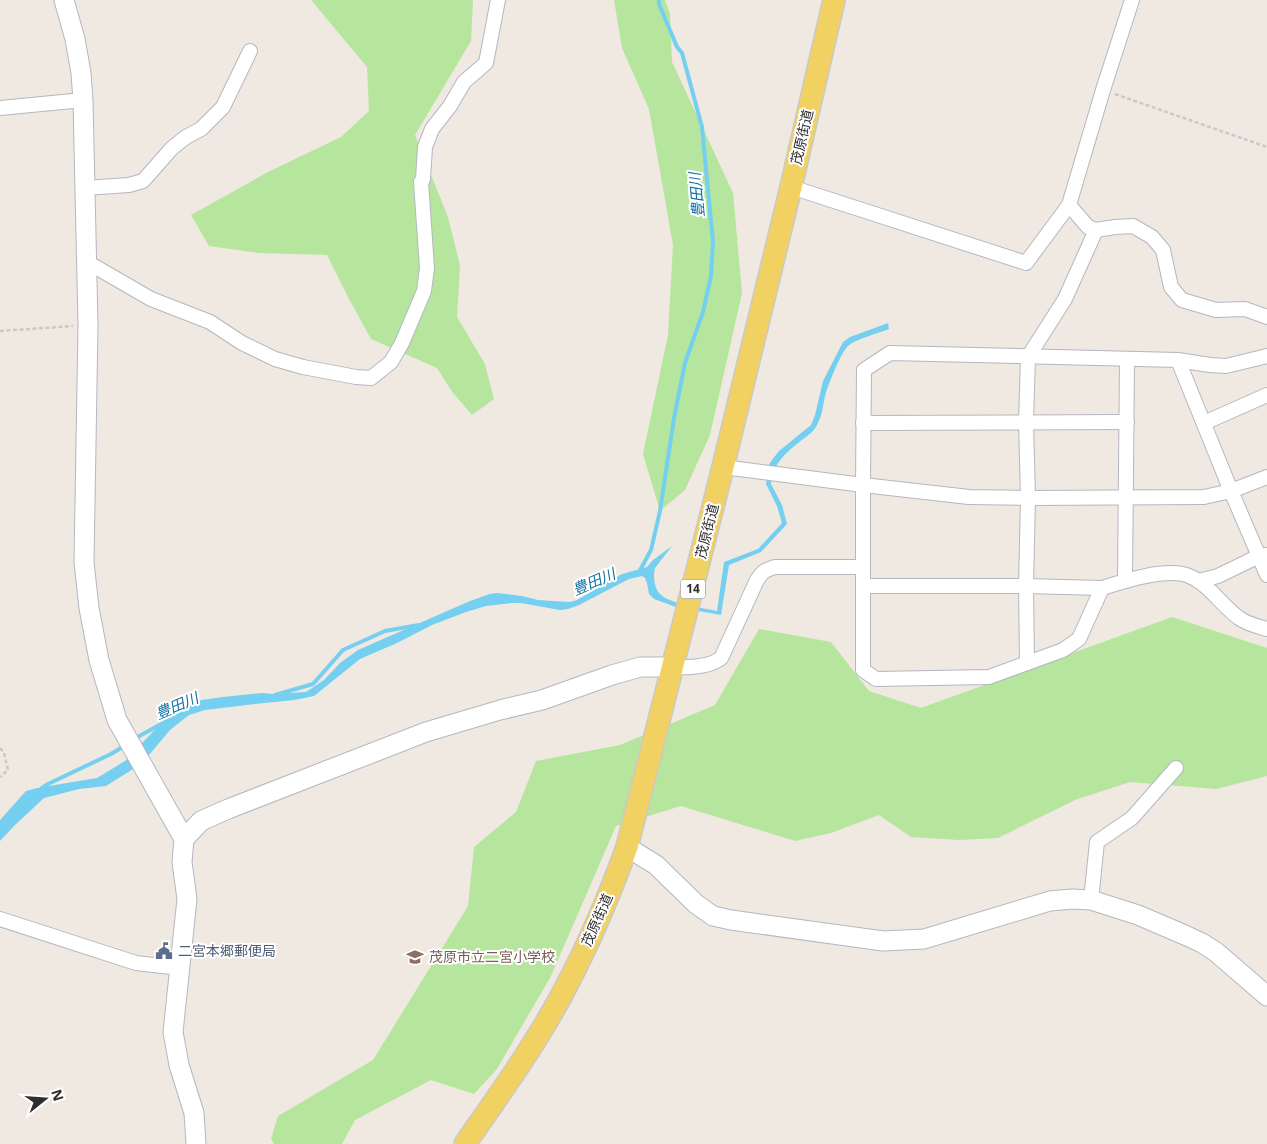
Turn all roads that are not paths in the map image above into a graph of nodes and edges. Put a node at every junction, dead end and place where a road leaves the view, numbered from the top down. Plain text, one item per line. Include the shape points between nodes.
1 (64, 0) edge
2 (498, 0) edge
3 (834, 0) edge
4 (1132, 0) edge
5 (250, 51) dead end
6 (84, 100) junction
7 (0, 108) edge
8 (791, 187) junction
9 (85, 188) junction
10 (1069, 205) junction
11 (1096, 230) junction
12 (87, 262) junction
13 (1267, 317) edge
14 (1267, 356) edge
15 (1028, 357) junction
16 (1127, 359) junction
17 (1178, 360) junction
18 (1267, 395) edge
19 (1026, 422) junction
20 (1126, 422) junction
21 (863, 423) junction
22 (1204, 423) junction
23 (723, 467) junction
24 (1267, 478) edge
25 (862, 485) junction
26 (1231, 491) junction
27 (1028, 498) junction
28 (1125, 498) junction
29 (1263, 556) edge
30 (862, 567) junction
31 (1267, 574) edge
32 (1125, 581) junction
33 (1198, 581) junction
34 (863, 586) junction
35 (1026, 586) junction
36 (1102, 588) junction
37 (1267, 629) edge
38 (1028, 663) junction
39 (673, 667) junction
40 (1176, 768) dead end
41 (184, 839) junction
42 (627, 847) junction
43 (1091, 900) junction
44 (0, 919) edge
45 (180, 968) junction
46 (1267, 996) edge
47 (196, 1144) edge
48 (465, 1144) edge

1 - 6 street via 75,39
2 - 12 street via 486,63 464,82 432,129 425,147 421,182 427,268 424,291 391,362 371,378 275,359 210,322 151,299
3 - 8 main road, 茂原街道 / 14
4 - 10 street
5 - 9 street via 223,107 201,129 172,148 143,181
6 - 7 street
6 - 9 street
8 - 10 street via 1026,263
8 - 23 main road, 茂原街道 / 14
9 - 12 street
10 - 11 street via 1088,227
11 - 13 street via 1133,226 1152,237 1163,250 1171,287 1182,300 1216,310 1245,309
11 - 15 street via 1065,299
12 - 41 street via 84,562 89,608 99,660 117,720
14 - 17 street via 1226,366
15 - 16 street
15 - 19 street
15 - 21 street via 890,352 864,370
16 - 17 street
16 - 20 street
17 - 22 street
18 - 22 street
19 - 20 street
19 - 21 street
19 - 27 street
20 - 28 street
21 - 25 street
22 - 26 street
23 - 25 street
23 - 39 main road, 茂原街道 / 14
24 - 26 street
25 - 27 street via 969,497
25 - 30 street
26 - 28 street via 1204,497
26 - 29 street
27 - 28 street
27 - 35 street
28 - 32 street
29 - 31 street
29 - 33 street via 1218,576
30 - 34 street
30 - 39 street via 766,569 757,580 720,660 711,664
32 - 33 street via 1139,576 1171,573 1187,575
32 - 36 street
33 - 37 street via 1238,618
34 - 35 street
34 - 38 street via 863,670 876,679 989,677
35 - 36 street
35 - 38 street
36 - 38 street via 1079,639 1063,650
39 - 41 street via 630,670 542,700 426,732 201,821
39 - 42 main road, 茂原街道 / 14
40 - 43 street via 1132,818 1097,842
41 - 45 street via 182,862 187,899
42 - 43 street via 656,864 696,904 713,916 883,941 924,939 1050,901
42 - 48 main road, 茂原街道 / 14 via 612,888 567,985 537,1037
43 - 46 street via 1202,943
44 - 45 street via 136,963
45 - 47 street via 173,1032 194,1113

